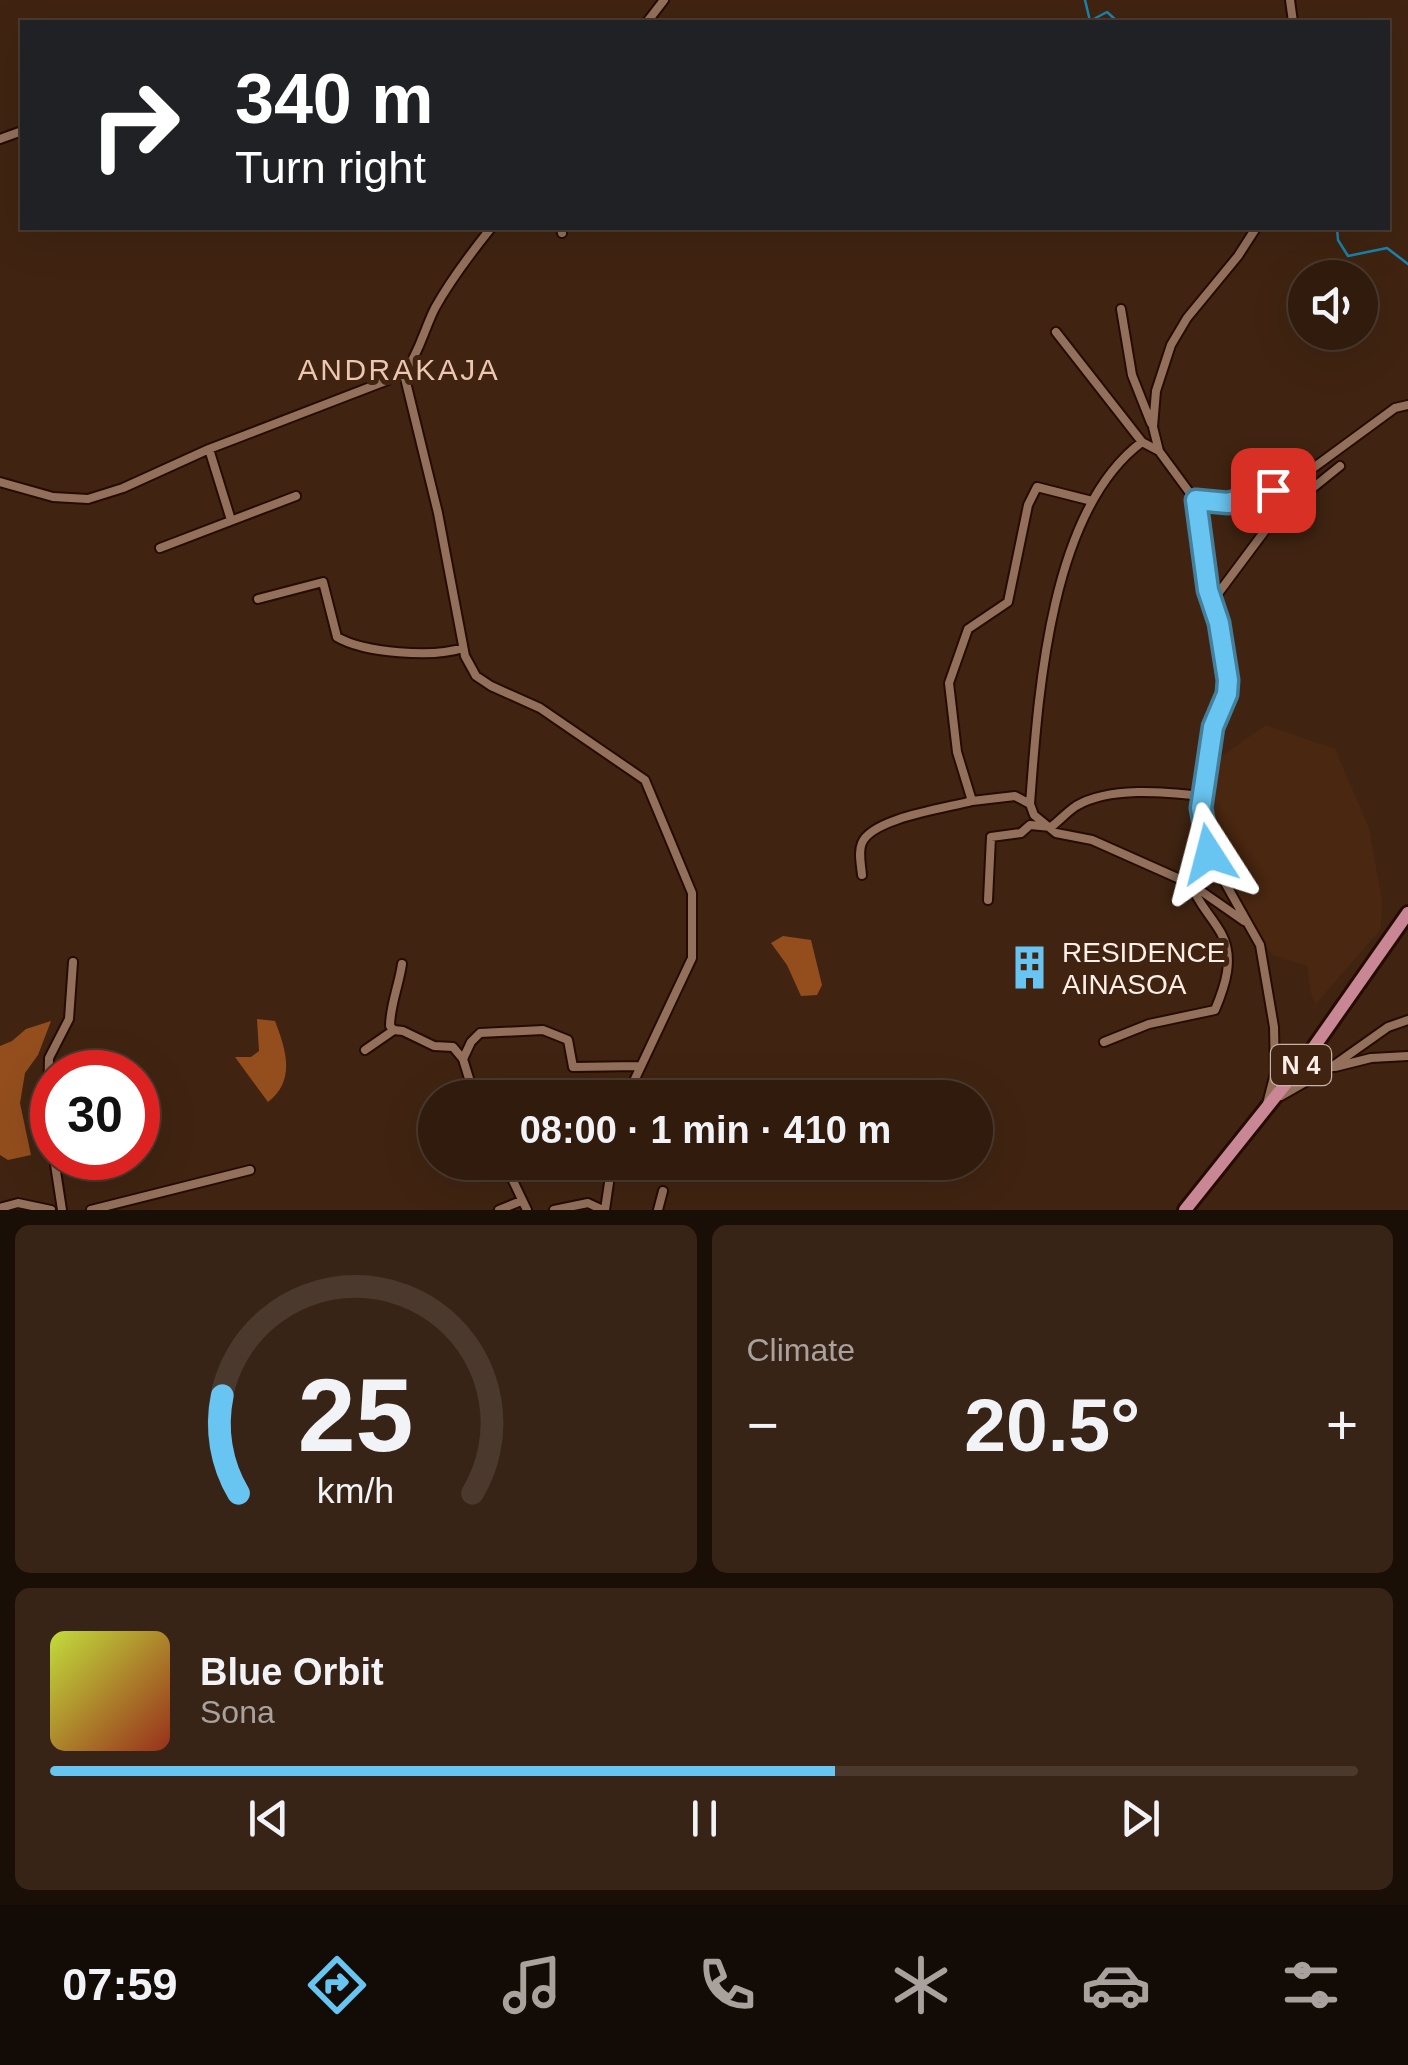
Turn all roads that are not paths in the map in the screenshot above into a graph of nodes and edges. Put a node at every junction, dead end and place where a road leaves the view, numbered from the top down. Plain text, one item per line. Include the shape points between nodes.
1 (664, 0) edge
2 (649, 20) edge
3 (489, 230) edge
4 (1255, 230) edge
5 (1121, 308) dead end
6 (1056, 332) dead end
7 (404, 374) junction
8 (1408, 404) edge
9 (1153, 427) junction
10 (1142, 442) junction
11 (209, 449) junction
12 (1159, 451) junction
13 (1340, 466) dead end
14 (0, 482) edge
15 (296, 496) dead end
16 (1196, 500) junction
17 (1092, 501) junction
18 (1228, 503) junction
19 (231, 520) junction
20 (1274, 520) junction
21 (160, 548) dead end
22 (258, 599) dead end
23 (1211, 602) junction
24 (462, 648) junction
25 (1203, 796) junction
26 (972, 802) junction
27 (1030, 804) junction
28 (1051, 827) junction
29 (862, 874) dead end
30 (1191, 884) junction
31 (988, 900) dead end
32 (1408, 913) edge
33 (1247, 922) junction
34 (73, 962) dead end
35 (402, 964) dead end
36 (1408, 1020) edge
37 (394, 1030) junction
38 (1104, 1042) dead end
39 (53, 1050) edge
40 (365, 1050) dead end
41 (1408, 1056) edge
42 (463, 1059) junction
43 (639, 1066) junction
44 (1330, 1068) junction
45 (469, 1080) edge
46 (633, 1080) edge
47 (1266, 1108) junction
48 (250, 1170) dead end
49 (57, 1180) edge
50 (512, 1180) edge
51 (609, 1180) edge
52 (663, 1191) dead end
53 (521, 1201) junction
54 (0, 1208) edge
55 (51, 1210) edge
56 (62, 1210) edge
57 (91, 1210) edge
58 (499, 1210) edge
59 (527, 1210) edge
60 (554, 1210) edge
61 (604, 1210) edge
62 (658, 1210) edge
63 (1185, 1210) edge

1 - 2 street
3 - 7 street via 457,271
4 - 9 street via 1171,345
5 - 9 street via 1132,375
6 - 10 street
7 - 11 street
7 - 24 street
8 - 18 street via 1290,485
9 - 12 street
10 - 12 street
10 - 17 street via 1116,464
11 - 14 street via 88,499
11 - 19 street
12 - 16 street
13 - 20 street
15 - 19 street
16 - 18 street
16 - 23 street
17 - 26 street via 1038,487 1028,505 1008,602 968,629 949,683 956,747
17 - 27 street via 1062,575 1044,652
18 - 20 street
19 - 21 street
20 - 23 street
22 - 24 street via 323,582 337,637 349,644 398,652
23 - 25 street via 1228,680
24 - 43 street via 476,676 540,708 645,780 692,893 694,929 692,958
25 - 28 street via 1149,791 1091,800
25 - 33 street via 1209,854
26 - 27 street via 1016,796
26 - 29 street via 872,830 862,839
27 - 28 street
28 - 30 street
28 - 31 street via 1030,825 992,837
30 - 33 street
30 - 38 street via 1222,936 1229,977 1215,1010
32 - 47 main road, N 4
33 - 47 street via 1260,945 1274,1027 1276,1073
34 - 39 street via 69,1019
35 - 37 street via 390,1016
36 - 44 street
37 - 40 street
37 - 42 street via 434,1046 454,1046
41 - 44 street
42 - 43 street via 480,1033 543,1030 568,1040 573,1066
42 - 45 street
43 - 46 street
44 - 47 street
47 - 63 main road, N 4
48 - 57 street
49 - 56 street
50 - 53 street
51 - 61 street
52 - 62 street
53 - 58 street
53 - 59 street
54 - 55 street via 18,1203
60 - 61 street via 588,1204

